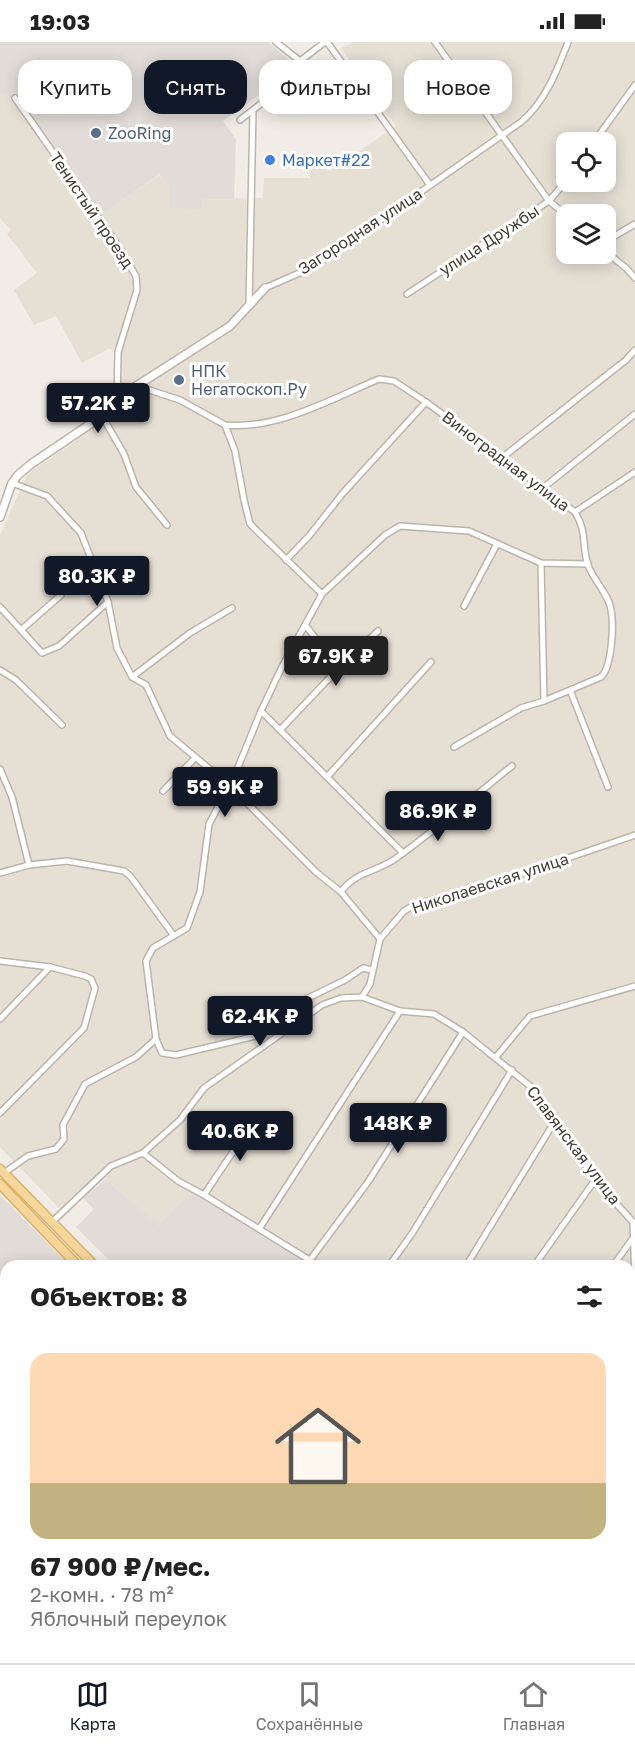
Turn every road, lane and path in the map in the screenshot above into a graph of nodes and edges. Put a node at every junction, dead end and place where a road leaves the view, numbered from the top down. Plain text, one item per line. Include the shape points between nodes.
1 (276, 42) edge
2 (326, 42) edge
3 (435, 42) edge
4 (568, 42) edge
5 (299, 60) edge
6 (301, 60) edge
7 (635, 85) edge
8 (15, 98) dead end
9 (259, 105) edge
10 (253, 110) junction
11 (240, 120) dead end
12 (601, 132) edge
13 (504, 136) junction
14 (430, 185) junction
15 (559, 192) edge
16 (549, 201) junction
17 (556, 207) edge
18 (635, 224) edge
19 (616, 236) edge
20 (616, 260) edge
21 (635, 278) edge
22 (265, 288) joint
23 (407, 294) dead end
24 (249, 306) junction
25 (635, 350) edge
26 (137, 386) junction
27 (117, 402) junction
28 (426, 402) junction
29 (635, 414) edge
30 (102, 416) junction
31 (225, 425) junction
32 (503, 457) junction
33 (635, 472) edge
34 (12, 483) junction
35 (543, 488) junction
36 (574, 512) junction
37 (0, 517) edge
38 (167, 525) dead end
39 (497, 544) junction
40 (286, 560) junction
41 (541, 563) junction
42 (588, 564) junction
43 (322, 594) junction
44 (61, 595) dead end
45 (108, 602) junction
46 (465, 606) dead end
47 (0, 607) edge
48 (232, 608) dead end
49 (306, 626) junction
50 (21, 630) junction
51 (378, 631) dead end
52 (431, 662) dead end
53 (339, 668) junction
54 (0, 670) edge
55 (132, 677) junction
56 (570, 690) junction
57 (544, 701) junction
58 (261, 711) junction
59 (62, 725) dead end
60 (280, 730) junction
61 (454, 747) dead end
62 (195, 758) junction
63 (512, 766) dead end
64 (0, 769) edge
65 (327, 777) junction
66 (229, 785) junction
67 (608, 788) dead end
68 (163, 791) dead end
69 (635, 834) edge
70 (403, 853) junction
71 (28, 866) junction
72 (0, 873) edge
73 (341, 892) junction
74 (174, 936) junction
75 (380, 939) junction
76 (0, 961) edge
77 (50, 967) junction
78 (372, 970) junction
79 (635, 986) edge
80 (362, 997) junction
81 (400, 1011) junction
82 (0, 1019) edge
83 (463, 1032) junction
84 (156, 1039) junction
85 (496, 1057) junction
86 (512, 1070) junction
87 (0, 1113) edge
88 (257, 1116) dead end
89 (555, 1121) junction
90 (144, 1153) junction
91 (2, 1171) edge
92 (595, 1180) junction
93 (0, 1184) edge
94 (204, 1195) junction
95 (52, 1222) junction
96 (259, 1229) junction
97 (633, 1238) junction
98 (72, 1260) edge
99 (89, 1260) edge
100 (310, 1260) joint
101 (393, 1260) edge
102 (470, 1260) edge
103 (538, 1260) edge
104 (617, 1260) edge
105 (634, 1260) edge

1 - 5 street
2 - 6 street
2 - 14 street
3 - 13 street
4 - 13 street, Загородная улица via 541,100 532,113
7 - 12 street
8 - 27 street, Тенистый проезд via 136,276 137,290 118,352
9 - 10 street
10 - 11 street
10 - 24 street
13 - 14 street, Загородная улица
13 - 16 street
14 - 22 street, Загородная улица via 313,267
15 - 16 street, улица Дружбы
16 - 17 street
16 - 23 street, улица Дружбы
18 - 19 street
20 - 21 street
22 - 24 street, Загородная улица
24 - 26 street, Загородная улица via 230,326
25 - 32 street
26 - 27 street, Загородная улица
26 - 31 street via 180,400
27 - 30 street, Загородная улица
28 - 31 street, Виноградная улица via 394,381 379,379 262,424
28 - 32 street, Виноградная улица
28 - 40 street
29 - 35 street
30 - 34 street, Загородная улица via 31,464
30 - 38 street via 124,454 136,487
31 - 40 street via 235,451 250,524
32 - 35 street, Виноградная улица
33 - 36 street
34 - 37 street, Загородная улица
34 - 45 street via 47,496 81,533
35 - 36 street, Виноградная улица
36 - 42 street, Виноградная улица via 583,526
39 - 41 street
39 - 43 street via 469,531 400,526 385,535
39 - 46 street
40 - 43 street
41 - 42 street
41 - 57 street
42 - 56 street, Виноградная улица via 611,609 610,657 601,677
43 - 49 street
44 - 50 street
45 - 50 street via 59,646 42,653
45 - 55 street via 117,648
47 - 50 street
48 - 55 street via 190,633
49 - 53 street
49 - 58 street
51 - 53 street
52 - 65 street
53 - 60 street
54 - 59 street via 16,680
55 - 62 street via 146,685 170,736
56 - 57 street, Виноградная улица
56 - 67 street
57 - 61 street, Виноградная улица via 520,708
58 - 60 street
58 - 66 street
60 - 65 street
62 - 66 street
62 - 68 street
63 - 70 street
64 - 71 street via 12,797
65 - 70 street
66 - 73 street via 315,872
66 - 74 street via 209,824 200,892 187,928
69 - 75 street, Николаевская улица via 495,882 416,904 404,911
70 - 73 street via 347,883
71 - 72 street
71 - 74 street via 67,861 124,871
73 - 75 street
74 - 84 street via 153,948 146,960
75 - 78 street, Николаевская улица
76 - 77 street
77 - 82 street
77 - 87 street via 85,976 94,983 86,1026
78 - 80 street, Николаевская улица
78 - 84 street via 363,968 304,999 256,1036 177,1055 162,1053
79 - 85 street via 530,1016
80 - 81 street, Славянская улица
80 - 90 street, Славянская улица via 341,998 322,1005 204,1088 180,1120
81 - 83 street, Славянская улица via 434,1014
81 - 96 street
83 - 85 street, Славянская улица
83 - 100 street via 368,1182
84 - 91 street via 136,1057 85,1084 63,1125 64,1139 56,1149 28,1156
85 - 86 street, Славянская улица
86 - 89 street, Славянская улица via 535,1090
86 - 101 street
88 - 94 street
89 - 92 street, Славянская улица
89 - 102 street
90 - 94 street via 177,1181
90 - 95 street, Славянская улица via 111,1166
91 - 95 main road
92 - 97 street, Славянская улица via 633,1222
92 - 103 street
93 - 98 main road
94 - 96 street
95 - 99 main road
96 - 100 street
97 - 104 street
97 - 105 street, Славянская улица

